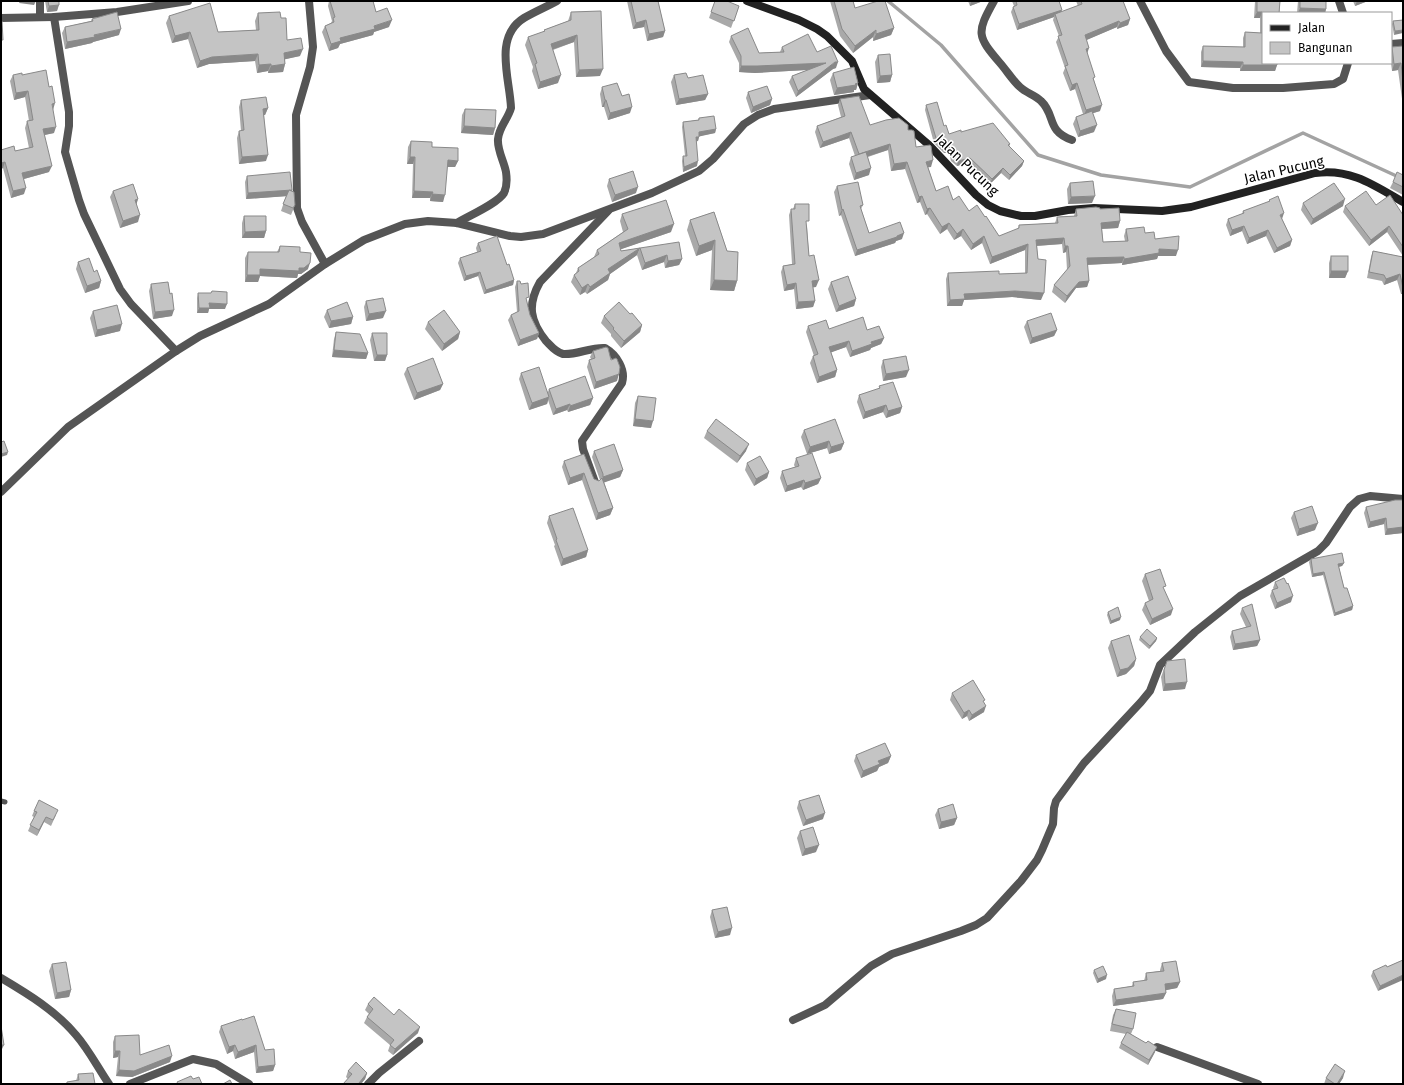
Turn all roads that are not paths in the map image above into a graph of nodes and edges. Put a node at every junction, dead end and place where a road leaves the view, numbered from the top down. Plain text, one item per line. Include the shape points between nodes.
1 (40, 1) edge
2 (188, 1) edge
3 (309, 1) edge
4 (557, 1) edge
5 (747, 1) edge
6 (994, 1) edge
7 (1140, 1) edge
8 (1339, 1) edge
9 (1343, 12) edge
10 (40, 17) junction
11 (54, 17) junction
12 (1, 18) edge
13 (1403, 43) edge
14 (1392, 44) edge
15 (1348, 64) edge
16 (870, 95) junction
17 (1072, 140) dead end
18 (1403, 202) edge
19 (610, 209) junction
20 (456, 223) junction
21 (325, 264) junction
22 (176, 351) junction
23 (595, 482) edge
24 (1, 492) edge
25 (1403, 499) edge
26 (1, 978) edge
27 (793, 1020) dead end
28 (419, 1041) dead end
29 (1157, 1047) edge
30 (109, 1084) edge
31 (130, 1084) edge
32 (249, 1084) edge
33 (368, 1084) edge
34 (1258, 1084) edge

1 - 10 street
2 - 11 street via 117,12
3 - 21 street via 313,48 296,115 297,208
4 - 20 street via 523,18 513,27 507,38 505,51 511,108 497,139 506,172 507,184 504,193 496,201
5 - 16 main road, Jalan Pucung via 799,20 828,36 849,57 862,86
6 - 17 street via 982,25 981,35 985,45 1020,87 1045,106 1057,133
7 - 15 street via 1166,51 1189,82 1234,88 1334,84 1343,79
8 - 9 street
10 - 11 street
10 - 12 street
11 - 22 street via 69,112 65,152 79,200 120,289
13 - 14 street
16 - 18 main road, Jalan Pucung via 929,145 976,195 988,205 1010,214 1035,216 1094,208 1173,210 1325,171 1336,171 1371,183
16 - 19 street via 774,109 758,115 744,124 699,171
19 - 20 street via 543,234 526,237 510,236
19 - 23 street via 540,282 534,292 531,309 538,331 556,351 565,354 605,348 624,372 622,383 582,441
20 - 21 street via 428,221 405,224 364,240
21 - 22 street via 269,304 200,336
22 - 24 street via 68,427
25 - 27 street via 1370,496 1359,499 1350,507 1318,551 1240,596 1195,632 1160,665 1150,691 1084,763 1056,801 1053,824 1037,860 987,918 961,931 882,959 825,1005
26 - 30 street via 29,994 64,1023 84,1046
28 - 33 street
29 - 34 street
31 - 32 street via 193,1059 216,1064

